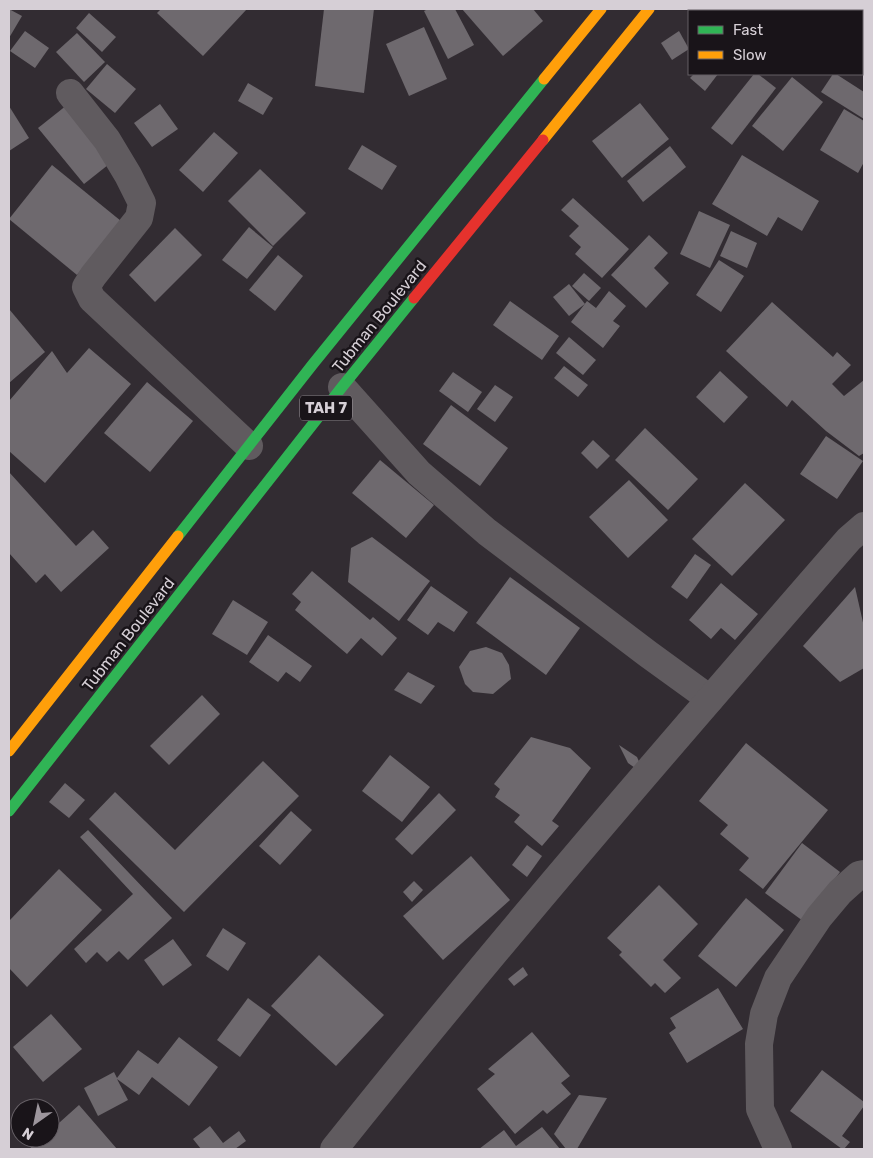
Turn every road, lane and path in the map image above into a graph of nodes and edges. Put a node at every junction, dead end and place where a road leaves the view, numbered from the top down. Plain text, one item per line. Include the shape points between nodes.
1 (601, 9) edge
2 (648, 9) edge
3 (70, 93) dead end
4 (342, 387) junction
5 (249, 446) junction
6 (864, 526) edge
7 (710, 699) junction
8 (9, 751) edge
9 (9, 811) edge
10 (864, 874) edge
11 (334, 1149) edge
12 (778, 1149) edge

1 - 5 highway, Tubman Boulevard / TAH 7
2 - 4 highway, Tubman Boulevard / TAH 7
3 - 5 street via 107,140 142,203 139,218 86,288 92,299
4 - 7 street via 419,473 487,532
4 - 9 highway, Tubman Boulevard / TAH 7
5 - 8 highway, Tubman Boulevard / TAH 7
6 - 7 street via 849,539
7 - 11 street via 534,905
10 - 12 street via 840,892 819,917 778,978 764,1014 759,1044 760,1109

